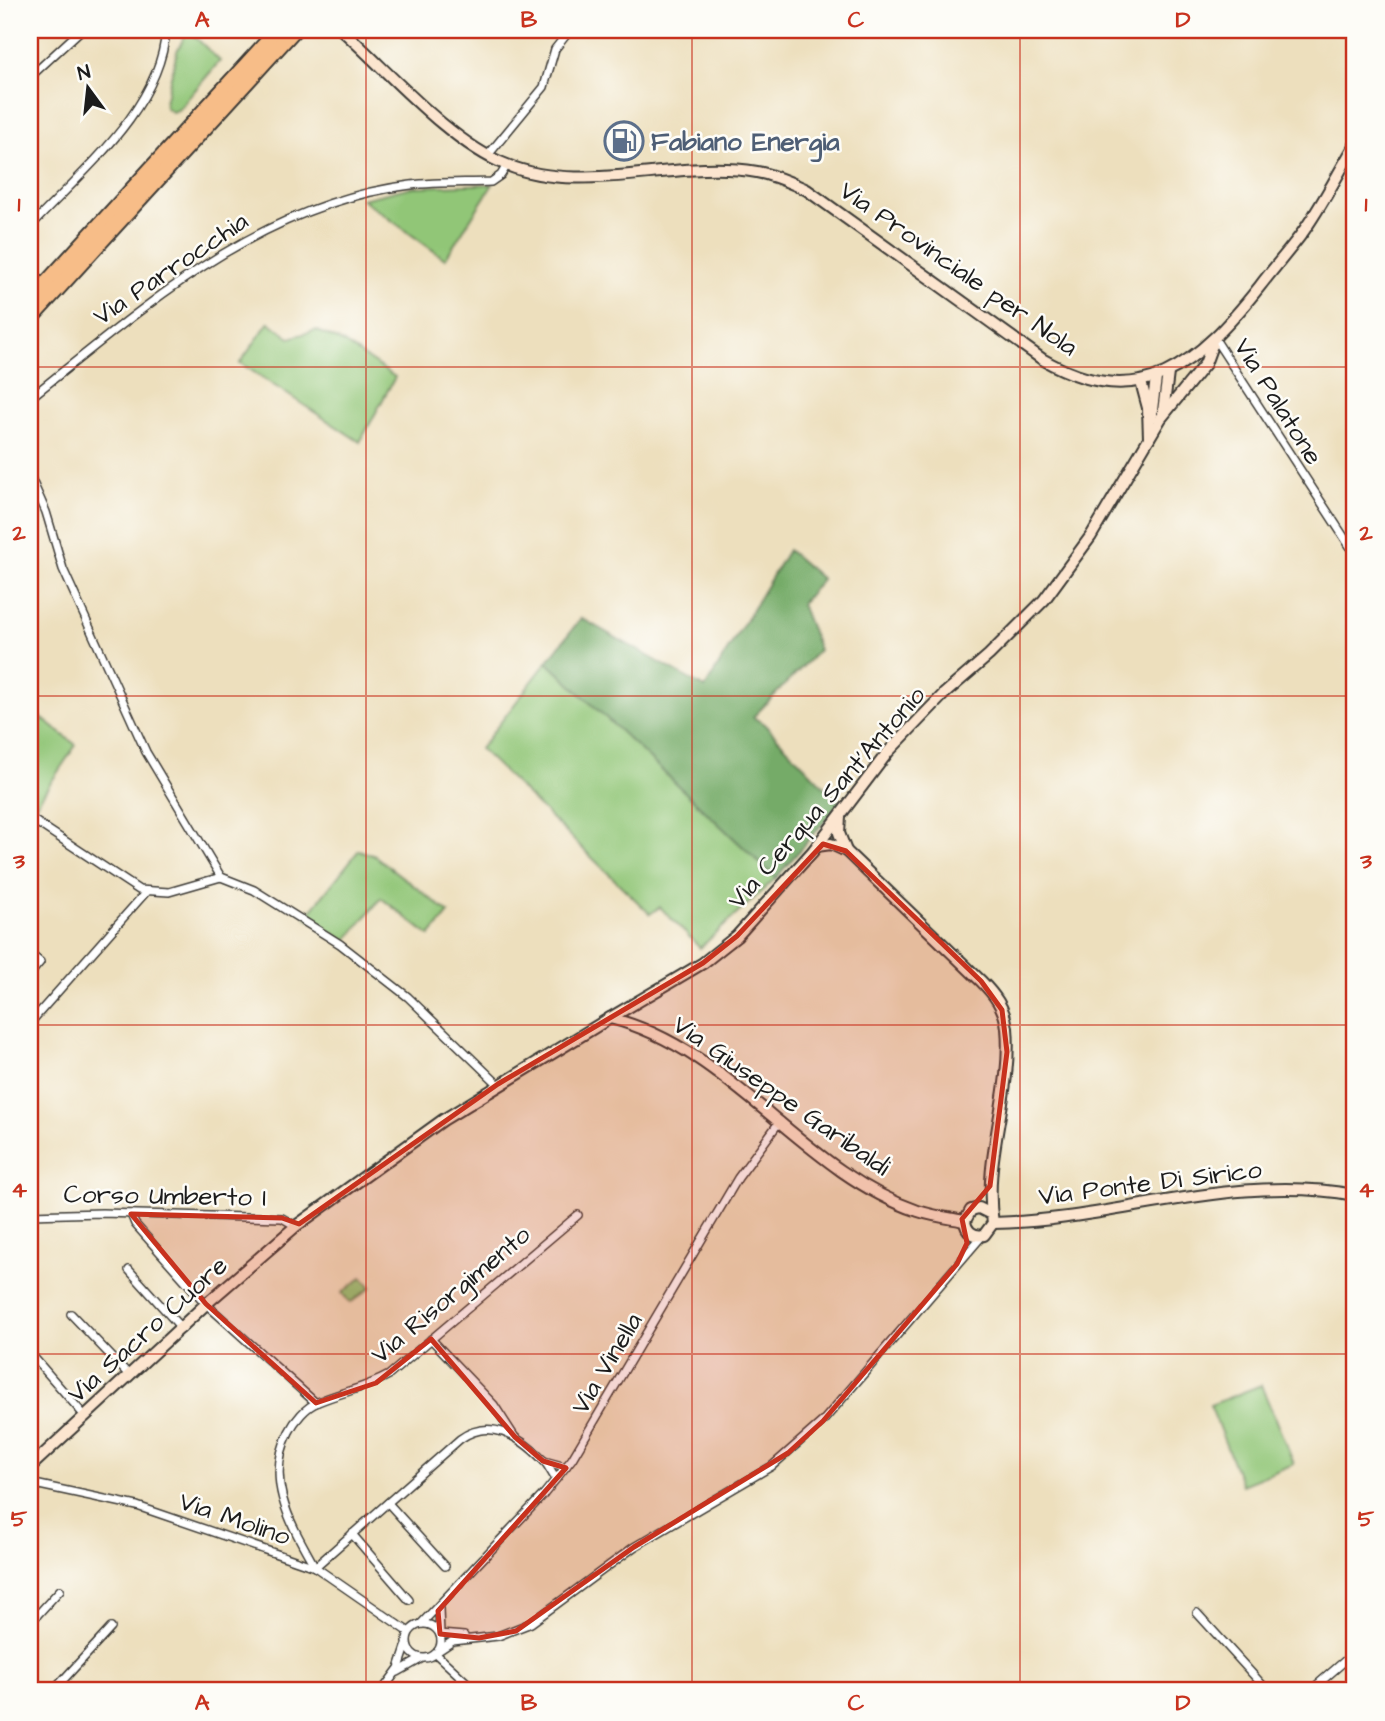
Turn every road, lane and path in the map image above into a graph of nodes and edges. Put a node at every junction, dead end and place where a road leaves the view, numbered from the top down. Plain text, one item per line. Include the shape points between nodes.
1 (81, 30) edge
2 (166, 30) edge
3 (271, 30) edge
4 (278, 30) edge
5 (294, 30) edge
6 (342, 30) edge
7 (570, 30) edge
8 (30, 77) edge
9 (183, 134) junction
10 (1355, 145) edge
11 (489, 154) junction
12 (507, 165) junction
13 (30, 227) edge
14 (30, 302) edge
15 (30, 319) edge
16 (1214, 339) junction
17 (1168, 373) junction
18 (1156, 379) junction
19 (1141, 382) junction
20 (30, 398) edge
21 (1161, 418) junction
22 (1149, 423) junction
23 (1149, 440) junction
24 (30, 476) edge
25 (1355, 554) edge
26 (30, 818) edge
27 (834, 832) junction
28 (831, 844) junction
29 (817, 846) junction
30 (846, 851) junction
31 (221, 877) junction
32 (146, 891) junction
33 (30, 954) edge
34 (30, 974) edge
35 (610, 1018) junction
36 (30, 1023) edge
37 (498, 1084) junction
38 (780, 1120) junction
39 (990, 1186) junction
40 (1355, 1195) edge
41 (971, 1210) junction
42 (131, 1214) junction
43 (30, 1215) edge
44 (578, 1215) dead end
45 (991, 1218) junction
46 (966, 1225) junction
47 (296, 1226) junction
48 (984, 1235) junction
49 (963, 1255) junction
50 (129, 1270) dead end
51 (206, 1304) junction
52 (71, 1314) dead end
53 (182, 1329) junction
54 (431, 1339) junction
55 (30, 1353) edge
56 (131, 1376) junction
57 (316, 1403) junction
58 (84, 1415) junction
59 (515, 1437) junction
60 (543, 1461) junction
61 (566, 1466) junction
62 (30, 1467) edge
63 (556, 1479) junction
64 (30, 1483) edge
65 (388, 1503) junction
66 (352, 1534) junction
67 (445, 1566) dead end
68 (315, 1567) junction
69 (60, 1590) dead end
70 (409, 1600) dead end
71 (439, 1607) junction
72 (1198, 1613) dead end
73 (30, 1623) edge
74 (421, 1624) junction
75 (111, 1628) dead end
76 (409, 1632) junction
77 (440, 1634) junction
78 (480, 1638) junction
79 (407, 1645) junction
80 (437, 1652) junction
81 (1355, 1652) edge
82 (423, 1659) junction
83 (1346, 1660) junction
84 (1355, 1670) edge
85 (395, 1675) junction
86 (53, 1691) edge
87 (382, 1691) edge
88 (476, 1691) edge
89 (1268, 1691) edge
90 (1310, 1691) edge

1 - 8 street
2 - 13 street via 156,75 137,110
3 - 9 highway
4 - 9 highway
5 - 15 highway
6 - 11 street, Via Provinciale per Nola via 458,136
7 - 11 street via 555,49 544,87
9 - 14 highway
10 - 16 street via 1301,235
11 - 12 street, Via Provinciale per Nola
12 - 19 street, Via Provinciale per Nola via 567,177 712,170 772,175 807,190 1054,366 1090,381
12 - 20 street, Via Parrocchia via 491,182 400,187 265,228 214,257 147,305
16 - 17 street, Via Provinciale per Nola
16 - 21 street, Via Cerqua Sant'Antonio via 1205,364
16 - 25 street, Via Palatone
17 - 18 street, Via Provinciale per Nola
17 - 21 street, Via Cerqua Sant'Antonio
18 - 19 street, Via Provinciale per Nola
18 - 22 street
19 - 22 street
21 - 23 street, Via Cerqua Sant'Antonio
22 - 23 street
23 - 27 street, Via Cerqua Sant'Antonio via 1085,546 1044,600 888,752 852,796
24 - 31 street via 63,569 146,752
26 - 32 street via 129,886
27 - 28 street
27 - 29 street, Via Cerqua Sant'Antonio
27 - 30 street
28 - 29 street
28 - 30 street
29 - 35 street, Via Cerqua Sant'Antonio via 737,936 704,964
30 - 39 street via 995,995 1002,1010 1007,1052
31 - 32 street via 169,892
31 - 37 street via 254,890 341,944 408,998
32 - 36 street
33 - 34 street via 40,962
35 - 37 street
35 - 38 street, Via Giuseppe Garibaldi via 640,1026 684,1049
37 - 47 street
38 - 46 street, Via Giuseppe Garibaldi via 833,1164 888,1197
38 - 61 street, Via Vinella via 738,1178
39 - 41 street
39 - 45 street
40 - 45 street, Via Ponte Di Sirico via 1318,1190 1238,1191 1079,1216
41 - 45 street, Via Ponte Di Sirico via 979,1208
41 - 46 street
42 - 43 street, Corso Umberto I
42 - 47 street, Corso Umberto I via 282,1218
42 - 51 street
44 - 54 street, Via Risorgimento
45 - 48 street
46 - 48 street via 975,1235
46 - 49 street
47 - 51 street, Via Sacro Cuore
48 - 49 street
49 - 78 street via 823,1421 772,1466 652,1535 531,1623
50 - 53 street
51 - 53 street, Via Sacro Cuore
51 - 57 street
52 - 56 street
53 - 56 street, Via Sacro Cuore
54 - 57 street, Via Risorgimento via 376,1383
54 - 59 street via 494,1405
55 - 58 street
56 - 58 street, Via Sacro Cuore
57 - 68 street, Via Risorgimento via 293,1424 278,1467 287,1513
58 - 62 street, Via Sacro Cuore
59 - 60 street
59 - 65 street via 487,1429 468,1433
60 - 61 street
60 - 63 street
61 - 63 street, Via Vinella
63 - 71 street, Via Vinella
64 - 68 street, Via Molino via 136,1506
65 - 66 street
65 - 67 street
66 - 68 street
66 - 70 street
68 - 76 street, Via Molino
69 - 73 street
71 - 74 street, Via Vinella
71 - 77 street
72 - 89 street
74 - 76 street
74 - 77 street
75 - 86 street
76 - 79 street
77 - 78 street
77 - 80 street
78 - 80 street via 453,1642
79 - 82 street
79 - 85 street
80 - 82 street
80 - 88 street
81 - 83 street
82 - 85 street
83 - 84 street
83 - 90 street
85 - 87 street

